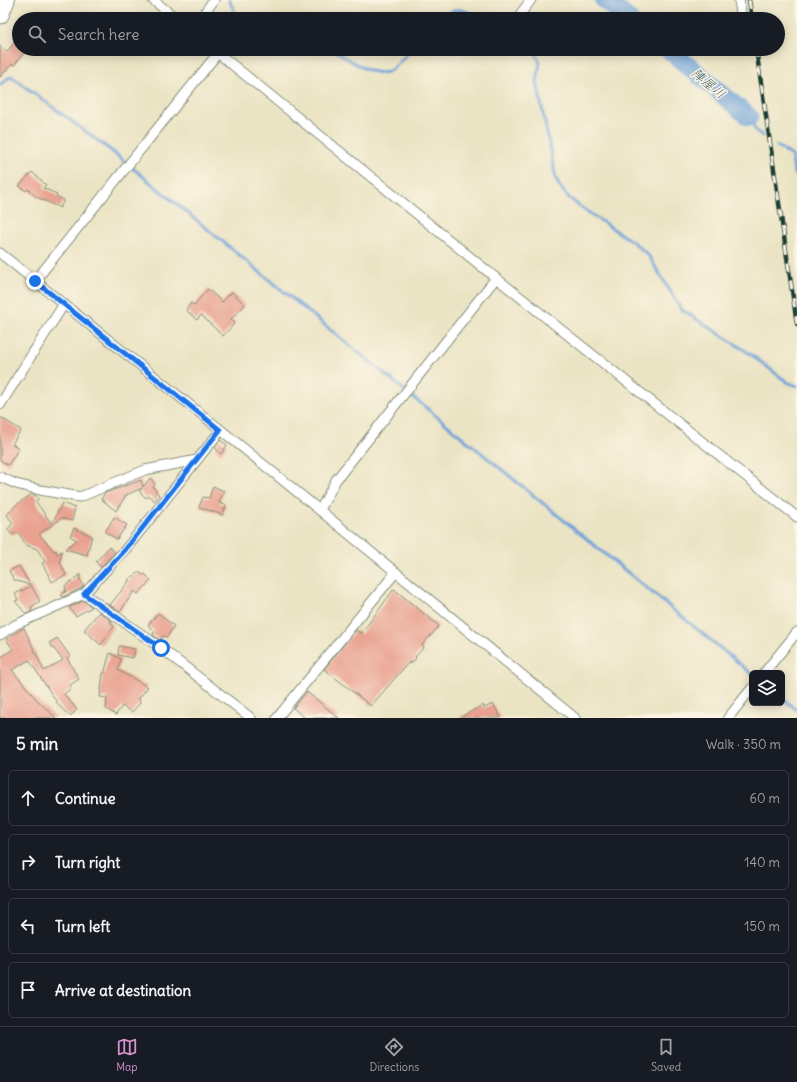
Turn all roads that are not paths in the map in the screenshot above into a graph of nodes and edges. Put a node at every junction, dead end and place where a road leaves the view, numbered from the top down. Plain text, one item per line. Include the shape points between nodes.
1 (6, 0) edge
2 (153, 0) edge
3 (214, 0) edge
4 (531, 0) edge
5 (739, 0) edge
6 (168, 12) edge
7 (205, 12) edge
8 (522, 12) edge
9 (741, 12) edge
10 (0, 15) edge
11 (212, 56) edge
12 (222, 56) edge
13 (0, 253) edge
14 (496, 278) junction
15 (35, 281) junction
16 (64, 304) junction
17 (0, 405) edge
18 (220, 430) junction
19 (197, 460) junction
20 (0, 477) edge
21 (320, 510) junction
22 (797, 517) edge
23 (396, 572) junction
24 (84, 594) junction
25 (797, 632) edge
26 (0, 635) edge
27 (766, 670) edge
28 (749, 692) edge
29 (251, 718) edge
30 (278, 718) edge
31 (575, 718) edge
32 (728, 718) edge

1 - 10 highway
2 - 6 street
3 - 7 street
4 - 8 street
5 - 9 street
11 - 15 street
12 - 14 street
13 - 15 street
14 - 21 street via 336,480
14 - 22 street
15 - 16 street
16 - 17 street
16 - 18 street
18 - 19 street
18 - 21 street
19 - 20 street via 145,470 80,497 16,484
19 - 24 street via 125,550
21 - 23 street
23 - 30 street
23 - 31 street
24 - 26 street via 15,625
24 - 29 street via 161,648
25 - 27 street
28 - 32 street

